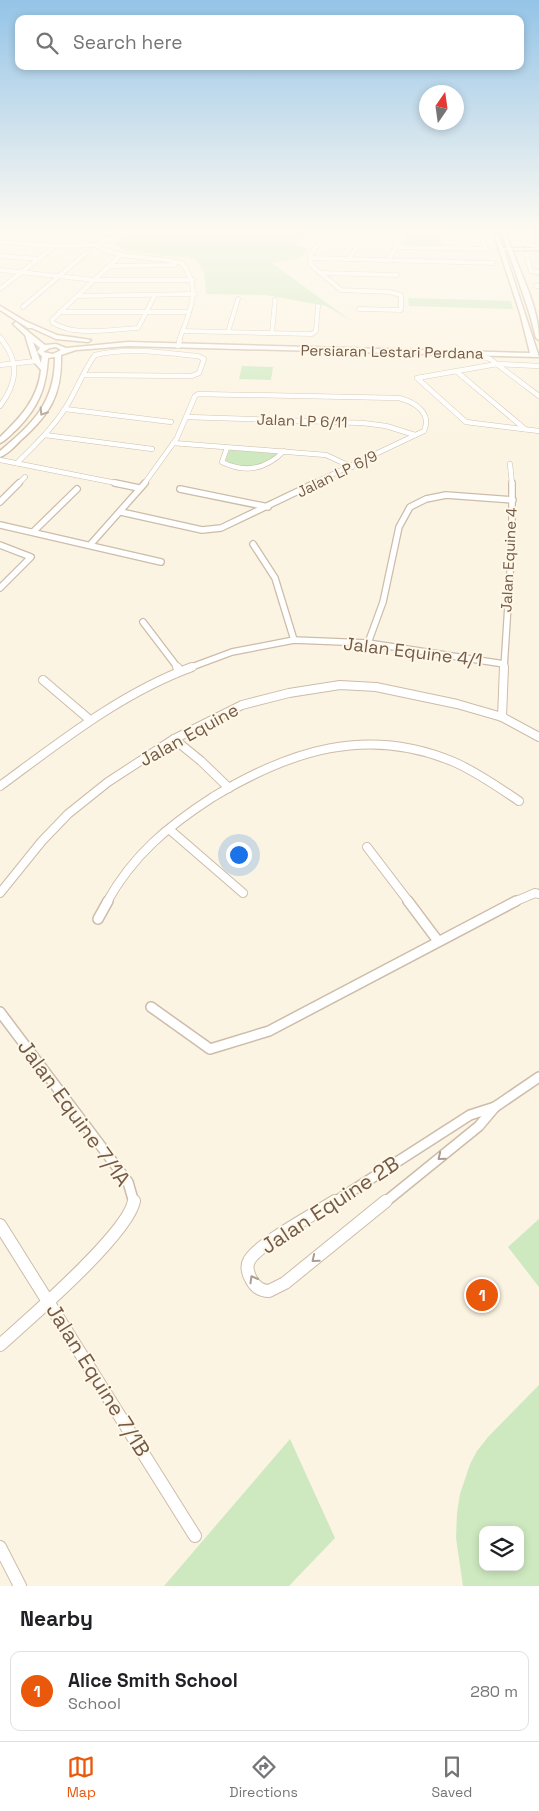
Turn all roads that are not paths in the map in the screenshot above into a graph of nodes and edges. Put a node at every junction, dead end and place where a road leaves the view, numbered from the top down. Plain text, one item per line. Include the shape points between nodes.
1 (28, 302) edge
2 (70, 302) edge
3 (152, 302) edge
4 (192, 302) edge
5 (237, 302) edge
6 (275, 302) edge
7 (401, 302) edge
8 (519, 302) edge
9 (528, 302) edge
10 (23, 306) dead end
11 (318, 306) dead end
12 (0, 308) edge
13 (359, 309) dead end
14 (146, 311) junction
15 (59, 312) junction
16 (189, 312) junction
17 (0, 314) edge
18 (26, 323) junction
19 (182, 331) junction
20 (228, 332) junction
21 (272, 333) junction
22 (28, 335) junction
23 (0, 337) edge
24 (539, 338) edge
25 (89, 343) junction
26 (178, 343) junction
27 (43, 347) junction
28 (59, 347) junction
29 (343, 347) junction
30 (535, 351) edge
31 (45, 355) junction
32 (58, 355) junction
33 (492, 357) junction
34 (36, 361) junction
35 (15, 363) junction
36 (497, 364) junction
37 (0, 365) edge
38 (539, 366) edge
39 (58, 367) junction
40 (43, 369) junction
41 (456, 371) junction
42 (83, 375) junction
43 (539, 396) edge
44 (0, 406) edge
45 (65, 408) junction
46 (188, 417) junction
47 (171, 422) dead end
48 (526, 430) junction
49 (539, 431) edge
50 (45, 435) junction
51 (416, 436) junction
52 (0, 441) edge
53 (174, 443) junction
54 (226, 448) junction
55 (152, 449) dead end
56 (284, 452) junction
57 (0, 456) edge
58 (0, 460) edge
59 (16, 463) junction
60 (510, 464) dead end
61 (352, 467) junction
62 (25, 477) dead end
63 (139, 488) junction
64 (77, 489) dead end
65 (180, 489) dead end
66 (514, 500) junction
67 (0, 502) edge
68 (268, 507) junction
69 (121, 512) junction
70 (0, 524) edge
71 (33, 532) junction
72 (253, 544) dead end
73 (0, 545) edge
74 (90, 545) junction
75 (162, 562) dead end
76 (0, 588) edge
77 (143, 622) dead end
78 (294, 640) junction
79 (368, 643) junction
80 (504, 664) junction
81 (180, 671) junction
82 (43, 680) dead end
83 (502, 717) junction
84 (90, 720) junction
85 (539, 737) edge
86 (174, 739) junction
87 (0, 786) edge
88 (229, 788) junction
89 (519, 802) dead end
90 (168, 829) junction
91 (367, 847) dead end
92 (0, 893) edge
93 (243, 893) dead end
94 (539, 894) edge
95 (98, 919) dead end
96 (438, 941) junction
97 (150, 1007) dead end
98 (0, 1012) edge
99 (539, 1077) edge
100 (495, 1107) junction
101 (0, 1224) edge
102 (49, 1301) junction
103 (0, 1345) edge
104 (195, 1536) dead end
105 (0, 1547) edge
106 (20, 1586) edge

1 - 10 street
2 - 15 street
3 - 14 street
4 - 16 street
5 - 20 street
6 - 21 street
7 - 13 street via 402,310
8 - 30 main road
9 - 24 main road
11 - 21 street via 314,333
12 - 18 main road
14 - 15 street
14 - 15 street via 138,328 75,331 56,326 52,320
14 - 16 street
16 - 19 street
17 - 22 main road
18 - 25 main road via 56,337
18 - 28 main road
19 - 20 street
19 - 26 street
20 - 21 street
22 - 27 main road
22 - 34 main road
23 - 35 street
25 - 26 main road, Persiaran Lestari Perdana
25 - 28 main road, Persiaran Lestari Perdana
25 - 39 main road via 68,355
26 - 29 main road, Persiaran Lestari Perdana
27 - 28 main road, Persiaran Lestari Perdana
27 - 31 main road via 40,352
28 - 32 main road
29 - 30 main road, Persiaran Lestari Perdana
29 - 33 main road, Persiaran Lestari Perdana
30 - 33 main road, Persiaran Lestari Perdana
31 - 32 main road
31 - 40 main road
32 - 39 main road
33 - 36 street
34 - 35 street
34 - 40 main road
35 - 37 street
35 - 44 street via 15,383
36 - 38 street
36 - 41 street
36 - 43 street
39 -> 57 main road via 56,386 46,408
40 - 52 main road via 42,385 35,400
41 - 48 street
41 - 48 street via 417,378 466,422
42 - 42 street via 97,354 201,356 204,359 199,373 192,376
42 - 45 street
45 - 47 street
45 - 50 street
46 - 51 street, Jalan LP 6/11 via 363,423 386,426
46 - 51 street via 198,394 399,398 414,402 426,418 424,431
46 - 53 street
48 - 49 street
50 - 55 street
50 - 59 street
51 - 61 street, Jalan LP 6/9
53 - 54 street
53 - 63 street
54 - 56 street
54 - 56 street via 222,462 252,469 268,466
56 - 61 street via 332,456
58 - 59 street
59 - 63 street
60 - 66 street
61 - 68 street, Jalan LP 6/9
62 - 67 street
63 - 69 street
64 - 71 street
65 - 68 street
66 - 79 street, Jalan Equine 4 via 446,495 426,499 410,507 399,527 383,602
66 - 80 street, Jalan Equine 4
68 - 69 street, Jalan LP 6/9 via 221,528 202,530
69 - 74 street
70 - 71 street
71 - 74 street
72 - 78 street via 274,571 280,585
73 - 76 street via 31,557
74 - 75 street
77 - 81 street
78 - 79 street, Jalan Equine 4/1
78 - 81 street, Jalan Equine 4/1 via 232,652
79 - 80 street, Jalan Equine 4/1
80 - 83 street, Jalan Equine 4
81 - 84 street, Jalan Equine 4/1
82 - 84 street
83 - 85 street, Jalan Equine
83 - 86 street, Jalan Equine via 409,693 340,685 288,692 242,704
84 - 87 street, Jalan Equine 4/1
86 - 88 street
86 - 92 street, Jalan Equine via 108,782 68,814
88 - 89 street via 297,754 358,744 444,759
88 - 90 street
90 - 93 street
90 - 95 street via 134,860
91 - 96 street
94 - 96 street via 524,897
96 - 97 street via 269,1031 210,1049
98 - 102 street, Jalan Equine 7/1A via 133,1193 134,1204 124,1223
99 - 100 street, Jalan Equine 2B
100 -> 100 street, Jalan Equine 2B via 479,1126 285,1283 268,1291 260,1290 252,1282 248,1265 263,1247 470,1115
101 - 102 street, Jalan Equine 7/1B
102 - 103 street, Jalan Equine 7/1A
102 - 104 street, Jalan Equine 7/1B
105 - 106 street

